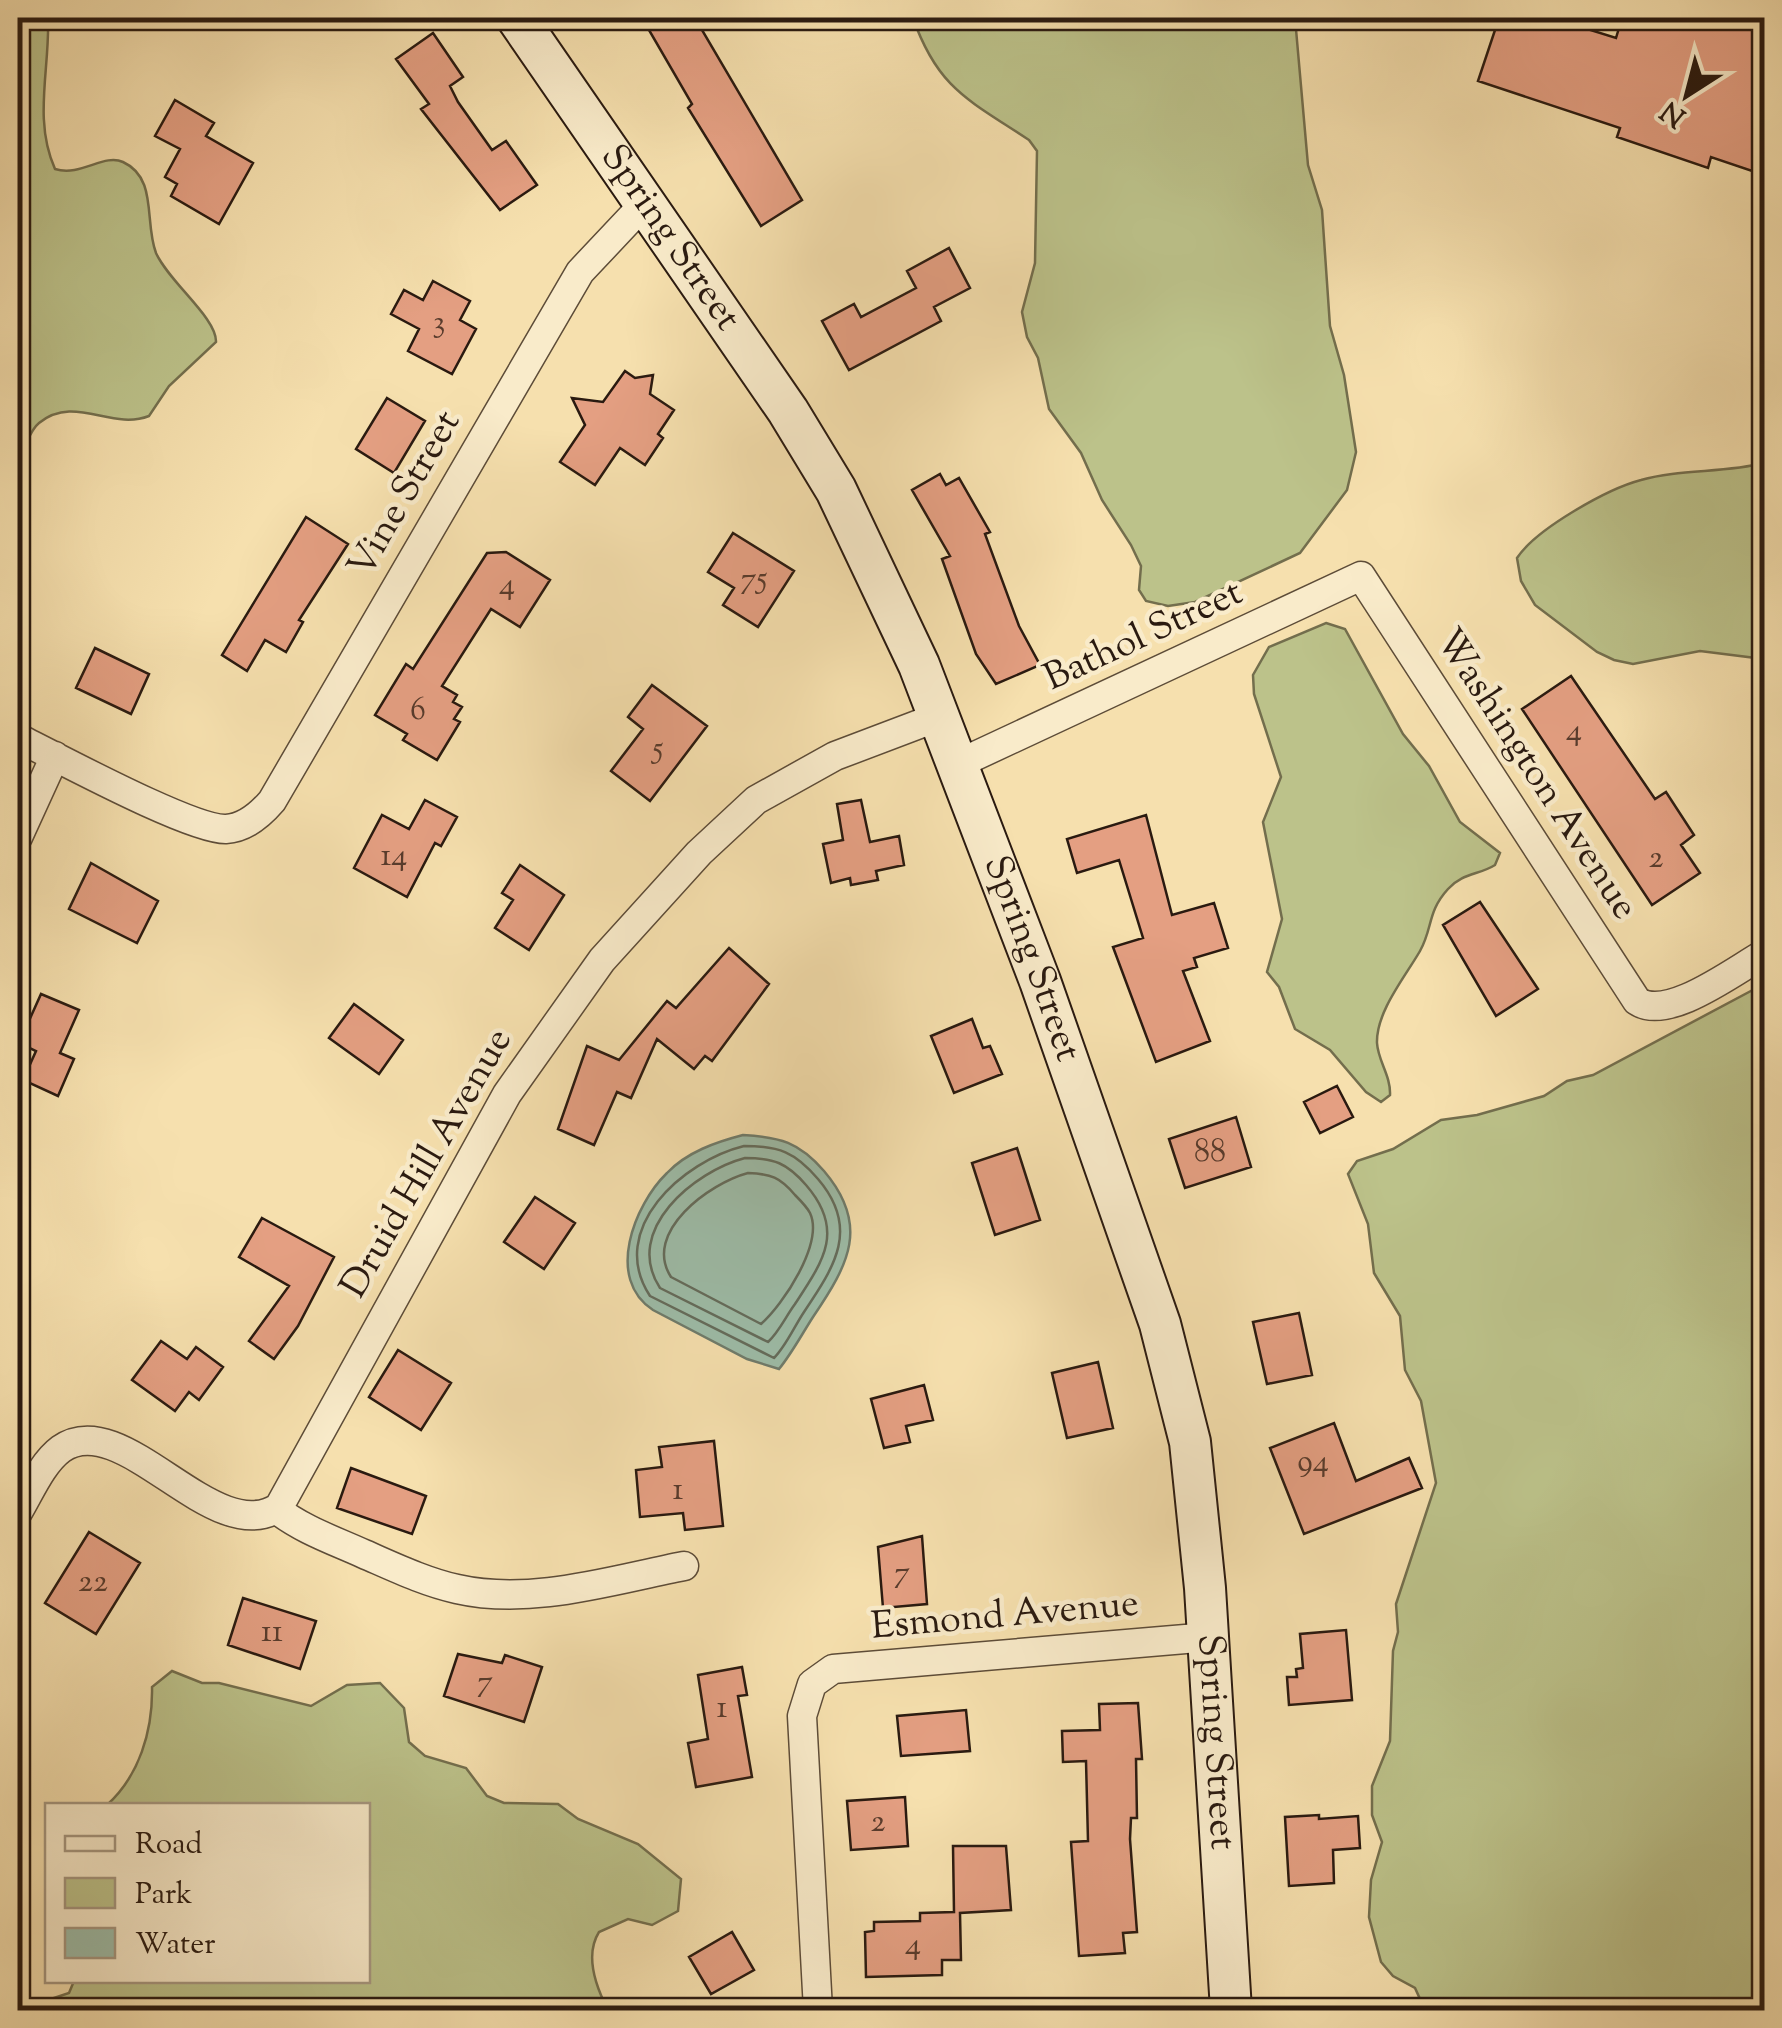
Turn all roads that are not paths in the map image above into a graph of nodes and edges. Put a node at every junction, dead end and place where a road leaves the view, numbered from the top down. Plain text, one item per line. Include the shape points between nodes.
1 (517, 18) edge
2 (644, 204) junction
3 (1361, 576) joint
4 (938, 717) junction
5 (18, 738) edge
6 (55, 756) junction
7 (958, 764) junction
8 (18, 837) edge
9 (1764, 954) edge
10 (276, 1509) junction
11 (18, 1512) edge
12 (684, 1566) dead end
13 (1208, 1637) junction
14 (818, 2010) edge
15 (1231, 2010) edge

1 - 2 street, Spring Street
2 - 4 street, Spring Street via 816,455 889,594
2 - 6 street, Vine Street via 580,272 272,801 239,827 199,824
3 - 7 street, Bathol Street
3 - 9 street, Washington Avenue via 1632,995 1652,1008 1675,1004
4 - 7 street, Spring Street
4 - 10 street, Druid Hill Avenue via 835,756 756,800 602,960 508,1094
5 - 6 street
6 - 8 street
7 - 13 street, Spring Street via 1160,1324 1196,1480
10 - 11 street via 250,1514 219,1506 90,1440 60,1450
10 - 12 street via 392,1566 484,1593 562,1590
13 - 14 street, Esmond Avenue via 833,1669 812,1684 803,1706 802,1754
13 - 15 street, Spring Street

